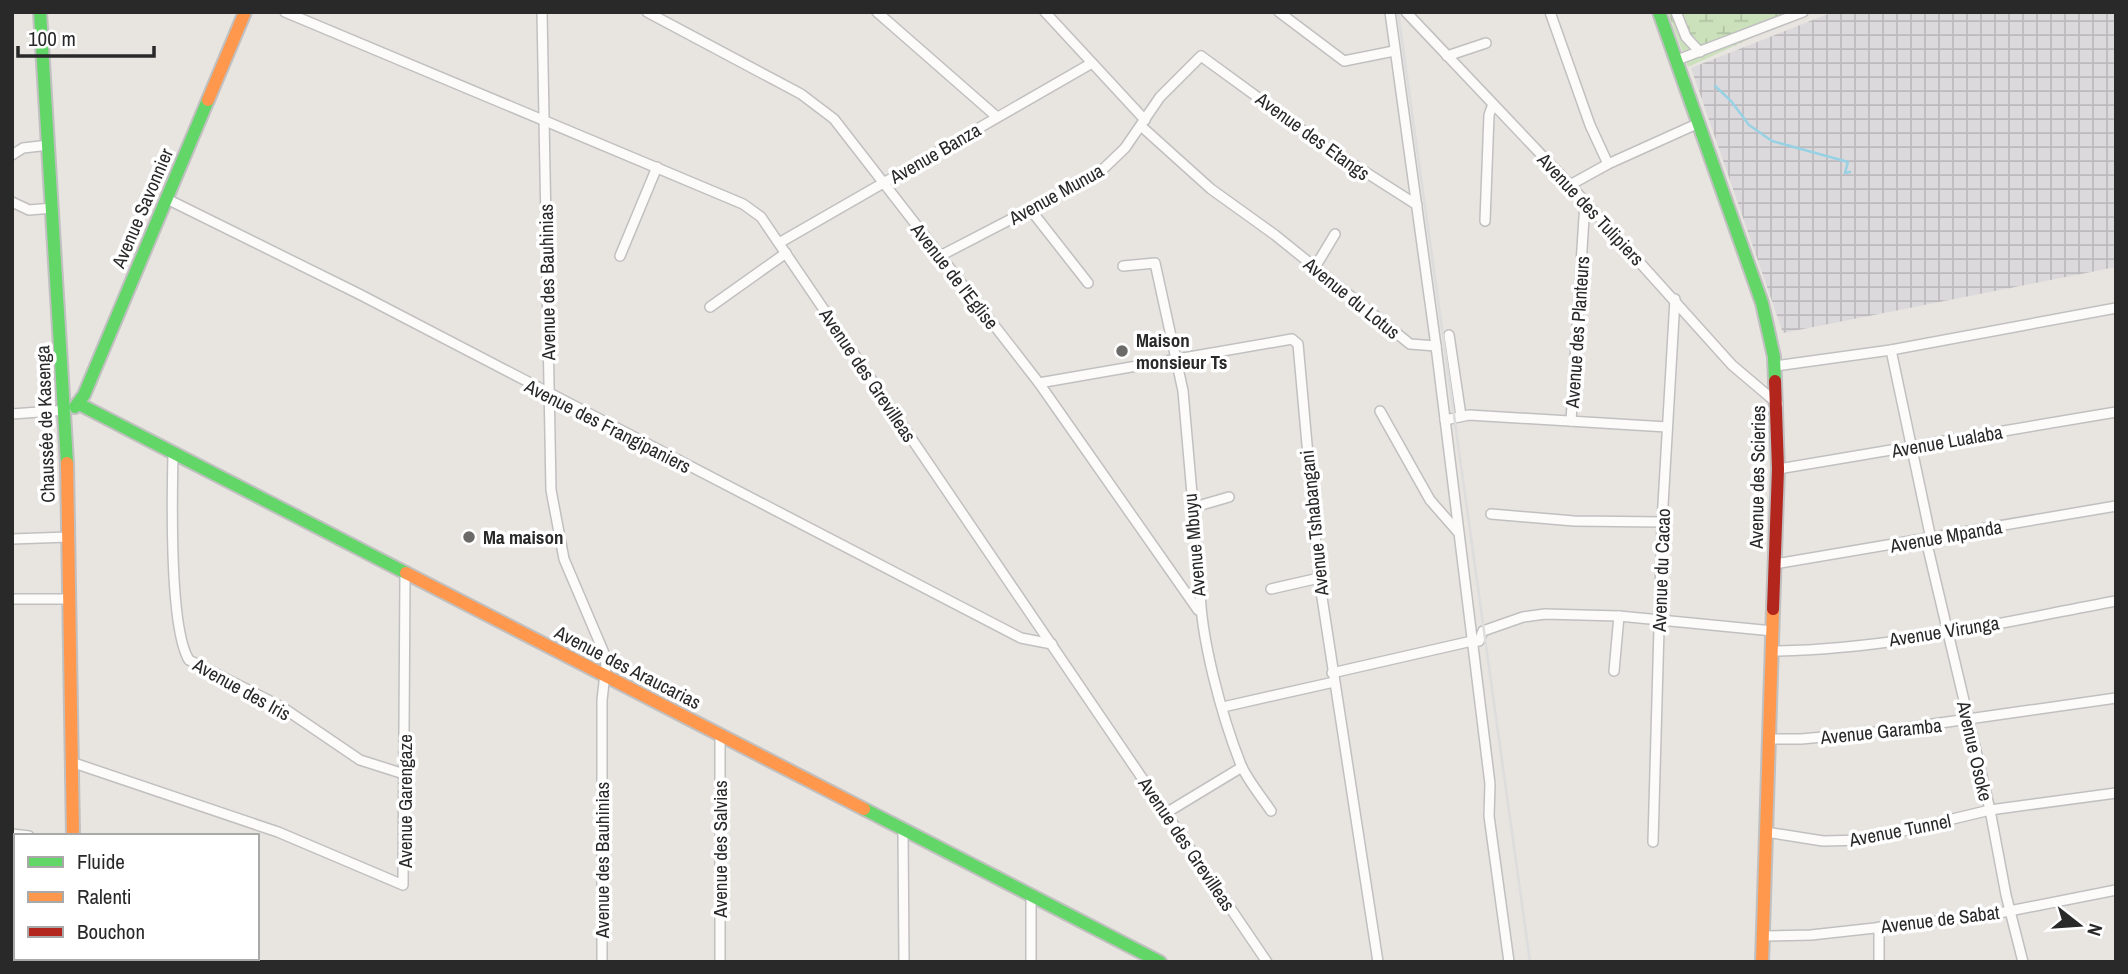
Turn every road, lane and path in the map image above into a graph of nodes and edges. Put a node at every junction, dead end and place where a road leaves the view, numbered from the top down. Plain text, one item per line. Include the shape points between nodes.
1 (40, 12) edge
2 (245, 12) edge
3 (285, 12) edge
4 (542, 12) edge
5 (647, 12) edge
6 (877, 12) edge
7 (1045, 12) edge
8 (1279, 12) edge
9 (1390, 12) edge
10 (1406, 12) edge
11 (1550, 12) edge
12 (1659, 12) edge
13 (1676, 12) edge
14 (1803, 12) edge
15 (1486, 43) dead end
16 (1394, 51) junction
17 (1700, 52) junction
18 (1447, 56) junction
19 (1677, 60) junction
20 (1092, 63) junction
21 (1212, 63) joint
22 (1493, 104) junction
23 (997, 117) junction
24 (543, 119) junction
25 (1143, 123) junction
26 (1699, 123) junction
27 (49, 145) junction
28 (12, 156) edge
29 (1608, 164) junction
30 (657, 167) junction
31 (883, 183) junction
32 (1570, 185) junction
33 (167, 199) junction
34 (12, 202) edge
35 (1585, 202) junction
36 (1418, 205) junction
37 (53, 208) junction
38 (1030, 209) junction
39 (1485, 221) dead end
40 (1335, 234) dead end
41 (779, 243) junction
42 (786, 253) junction
43 (620, 256) dead end
44 (938, 257) junction
45 (1123, 266) dead end
46 (1314, 269) junction
47 (1088, 284) dead end
48 (1675, 299) junction
49 (710, 307) dead end
50 (2116, 308) edge
51 (1448, 335) dead end
52 (1436, 346) junction
53 (1891, 351) junction
54 (1177, 358) junction
55 (1775, 366) junction
56 (1039, 383) junction
57 (550, 396) junction
58 (79, 404) junction
59 (1778, 404) junction
60 (66, 410) junction
61 (1380, 411) dead end
62 (2116, 412) edge
63 (12, 414) edge
64 (1461, 416) junction
65 (1445, 420) junction
66 (1571, 421) junction
67 (1667, 427) junction
68 (1911, 446) junction
69 (173, 454) junction
70 (1778, 469) junction
71 (1229, 497) dead end
72 (2116, 506) edge
73 (1191, 508) junction
74 (1491, 514) dead end
75 (1662, 522) junction
76 (1458, 532) junction
77 (68, 537) junction
78 (12, 539) edge
79 (1929, 539) junction
80 (1775, 564) junction
81 (405, 574) junction
82 (1319, 578) junction
83 (1271, 589) dead end
84 (12, 599) edge
85 (70, 599) junction
86 (2116, 601) edge
87 (1199, 610) junction
88 (1619, 616) junction
89 (1658, 621) junction
90 (1773, 631) junction
91 (1948, 632) junction
92 (1472, 642) junction
93 (1052, 645) junction
94 (1772, 651) junction
95 (1614, 671) dead end
96 (604, 677) junction
97 (1333, 678) junction
98 (2116, 698) edge
99 (1223, 707) junction
100 (1968, 721) junction
101 (720, 736) junction
102 (1770, 739) junction
103 (74, 763) junction
104 (1242, 767) junction
105 (404, 774) junction
106 (2116, 793) edge
107 (1990, 810) junction
108 (1271, 811) dead end
109 (1166, 813) junction
110 (903, 831) junction
111 (1766, 832) junction
112 (73, 834) edge
113 (1653, 842) dead end
114 (2116, 890) edge
115 (1031, 897) junction
116 (2009, 911) junction
117 (1879, 926) junction
118 (1764, 936) junction
119 (601, 962) edge
120 (720, 962) edge
121 (904, 962) edge
122 (1031, 962) edge
123 (1160, 962) edge
124 (1267, 962) edge
125 (1378, 962) edge
126 (1509, 962) edge
127 (1762, 962) edge
128 (1879, 962) edge
129 (2024, 962) edge

1 - 27 street, Chaussée de Kasenga
2 - 33 street, Avenue Savonnier
3 - 24 street, Avenue des Grevilleas
4 - 24 street, Avenue des Bauhinias
5 - 31 street, Avenue de l'Eglise via 820,106
6 - 23 street
7 - 20 street, Avenue du Lotus
8 - 16 street via 1344,61
9 - 16 street
10 - 18 street, Avenue des Tulipiers
11 - 29 street
12 - 19 street, Avenue des Scieries
13 - 17 street via 1686,37
14 - 17 street
15 - 18 street
16 - 36 street
17 - 19 street
18 - 22 street, Avenue des Tulipiers
19 - 26 street, Avenue des Scieries
20 - 23 street, Avenue Banza
20 - 25 street, Avenue du Lotus
21 - 25 street, Avenue Munua via 1197,57
21 - 36 street, Avenue des Etangs via 1332,152
22 - 32 street, Avenue des Tulipiers
22 - 39 street
23 - 31 street, Avenue Banza
24 - 30 street, Avenue des Grevilleas
24 - 57 street, Avenue des Bauhinias
25 - 38 street, Avenue Munua via 1098,174
25 - 46 street, Avenue du Lotus via 1211,189
26 - 29 street
26 - 55 street, Avenue des Scieries via 1762,303
27 - 28 street via 23,148
27 - 37 street, Chaussée de Kasenga
29 - 32 street
30 - 41 street, Avenue des Grevilleas via 750,208
30 - 43 street
31 - 41 street, Avenue Banza
31 - 44 street, Avenue de l'Eglise
32 - 35 street, Avenue des Tulipiers
33 - 57 street, Avenue des Frangipaniers
33 - 58 street, Avenue Savonnier
34 - 37 street via 29,210
35 - 48 street, Avenue des Tulipiers
35 - 66 street, Avenue des Planteurs
36 - 52 street
37 - 60 street, Chaussée de Kasenga
38 - 44 street, Avenue Munua
38 - 47 street
40 - 46 street
41 - 42 street, Avenue des Grevilleas
42 - 49 street
42 - 93 street, Avenue des Grevilleas
44 - 56 street, Avenue de l'Eglise
45 - 54 street, Avenue Mbuyu via 1155,263
46 - 52 street, Avenue du Lotus via 1410,344
48 - 59 street, Avenue des Tulipiers via 1732,365
48 - 67 street, Avenue du Cacao
50 - 53 street
51 - 64 street
52 - 65 street
53 - 55 street
53 - 68 street, Avenue Osoke
54 - 56 street, Avenue Tshabangani
54 - 73 street, Avenue Mbuyu
54 - 82 street, Avenue Tshabangani via 1296,341
55 - 59 street, Avenue des Scieries
56 - 87 street, Avenue de l'Eglise
57 - 93 street, Avenue des Frangipaniers via 1021,638
57 - 96 street, Avenue des Bauhinias via 555,527 604,653
58 - 60 street
58 - 69 street, Avenue des Araucarias
59 - 70 street, Avenue des Scieries
60 - 63 street
60 - 77 street, Chaussée de Kasenga
61 - 76 street via 1430,500
62 - 68 street, Avenue Lualaba
64 - 65 street
64 - 66 street
65 - 76 street
66 - 67 street
67 - 75 street, Avenue du Cacao
68 - 70 street, Avenue Lualaba
68 - 79 street, Avenue Osoke
69 - 81 street, Avenue des Araucarias
69 - 105 street, Avenue des Iris via 179,624 189,660 282,707 360,761
70 - 80 street, Avenue des Scieries
71 - 73 street
72 - 79 street, Avenue Mpanda
73 - 87 street, Avenue Mbuyu
74 - 75 street
75 - 89 street, Avenue du Cacao
76 - 92 street
77 - 78 street
77 - 85 street, Chaussée de Kasenga
79 - 80 street, Avenue Mpanda
79 - 91 street, Avenue Osoke
80 - 90 street, Avenue des Scieries
81 - 96 street, Avenue des Araucarias
81 - 105 street, Avenue Garengaze
82 - 83 street
82 - 97 street, Avenue Tshabangani
84 - 85 street
85 - 103 street, Chaussée de Kasenga
86 - 91 street, Avenue Virunga
87 - 99 street, Avenue Mbuyu
88 - 89 street
88 - 92 street via 1535,614 1483,631 1479,641
88 - 95 street
89 - 90 street
89 - 113 street, Avenue du Cacao
90 - 94 street, Avenue des Scieries
91 - 94 street, Avenue Virunga via 1829,649
91 - 100 street, Avenue Osoke
92 - 97 street
92 - 126 street
93 - 109 street, Avenue des Grevilleas
94 - 102 street, Avenue des Scieries
96 - 101 street, Avenue des Araucarias
96 - 119 street, Avenue des Bauhinias
97 - 99 street
97 - 125 street, Avenue Tshabangani
98 - 100 street, Avenue Garamba
99 - 104 street, Avenue Mbuyu
100 - 102 street, Avenue Garamba via 1824,738
100 - 107 street, Avenue Osoke
101 - 110 street, Avenue des Araucarias
101 - 120 street, Avenue des Salvias
102 - 111 street, Avenue des Scieries
103 - 105 street, Avenue Garengaze via 278,832 402,886
103 - 112 street, Chaussée de Kasenga
104 - 108 street, Avenue Mbuyu
104 - 109 street
106 - 107 street, Avenue Tunnel
107 - 111 street, Avenue Tunnel via 1865,840 1823,841
107 - 116 street, Avenue Osoke
109 - 124 street, Avenue des Grevilleas
110 - 115 street, Avenue des Araucarias
110 - 121 street
111 - 118 street, Avenue des Scieries
114 - 116 street, Avenue de Sabat
115 - 122 street
115 - 123 street, Avenue des Araucarias
116 - 117 street, Avenue de Sabat
116 - 129 street, Avenue Osoke
117 - 118 street, Avenue de Sabat
117 - 128 street
118 - 127 street, Avenue des Scieries

